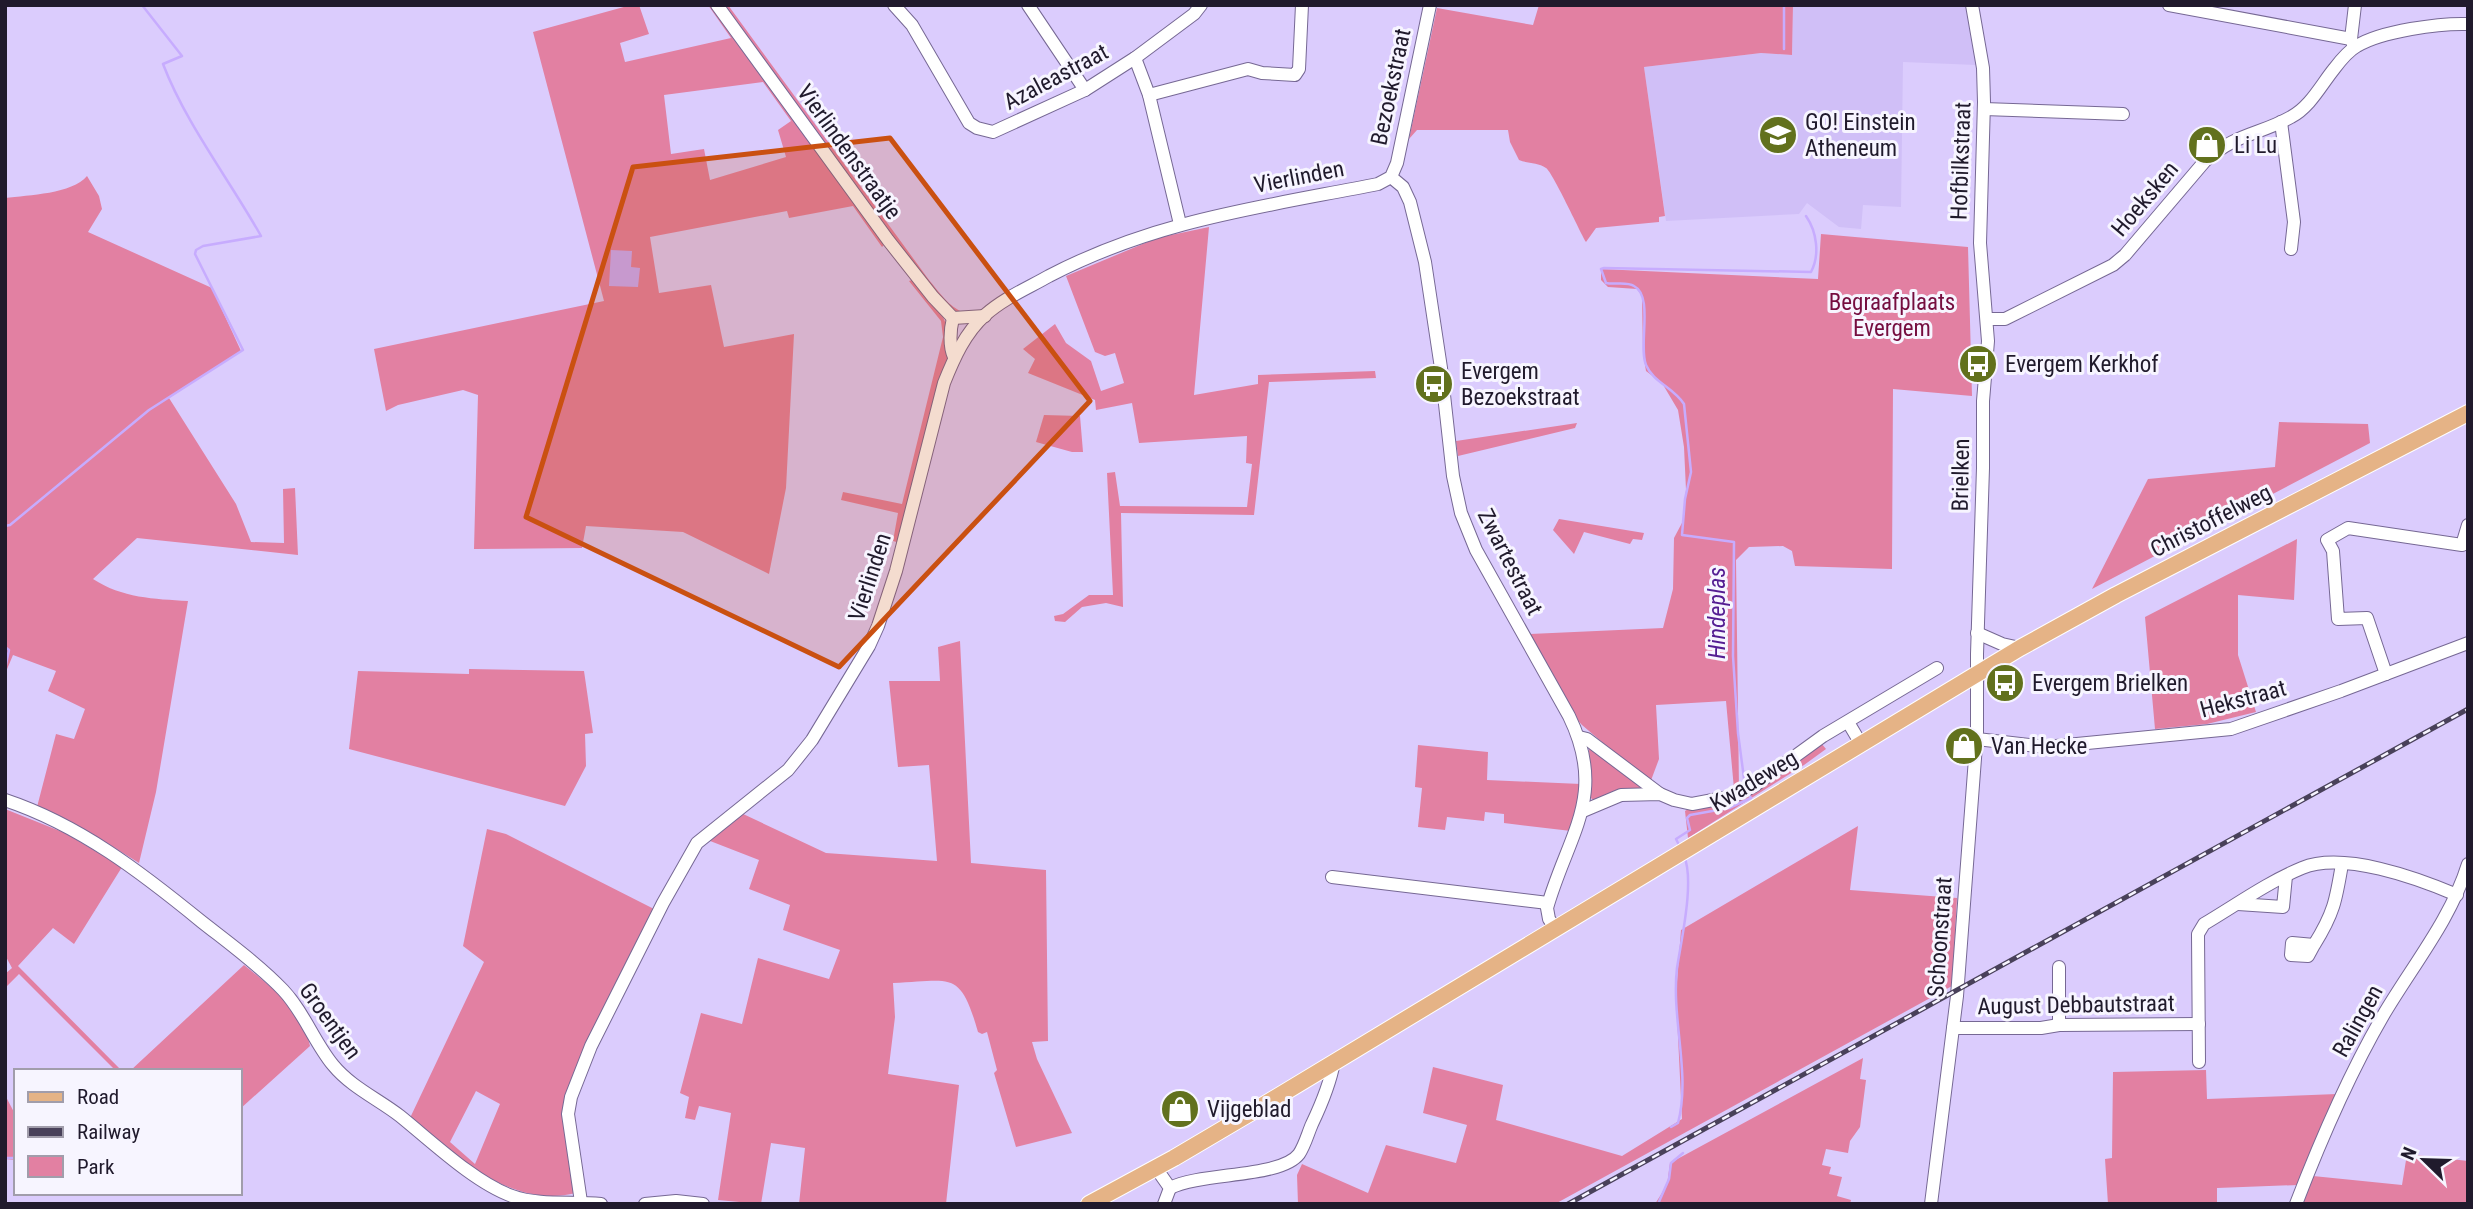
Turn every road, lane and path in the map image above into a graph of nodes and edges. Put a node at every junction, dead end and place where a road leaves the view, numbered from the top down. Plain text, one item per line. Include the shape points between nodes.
1 (717, 5) edge
2 (894, 5) edge
3 (1028, 5) edge
4 (1201, 5) edge
5 (1302, 5) edge
6 (1430, 5) edge
7 (1972, 5) edge
8 (2169, 5) edge
9 (2355, 5) edge
10 (2468, 24) edge
11 (2353, 43) junction
12 (1135, 58) junction
13 (1085, 90) junction
14 (1149, 95) junction
15 (1984, 109) junction
16 (2123, 114) dead end
17 (2281, 122) junction
18 (1391, 177) junction
19 (1180, 224) junction
20 (2291, 249) dead end
21 (985, 316) junction
22 (953, 318) junction
23 (1987, 319) junction
24 (954, 357) junction
25 (2468, 412) edge
26 (2468, 525) edge
27 (1977, 633) junction
28 (2468, 643) edge
29 (2020, 648) junction
30 (1937, 668) dead end
31 (1977, 673) junction
32 (2386, 674) junction
33 (1848, 722) junction
34 (1579, 737) junction
35 (1977, 739) junction
36 (1861, 744) junction
37 (1660, 794) junction
38 (5, 800) edge
39 (1583, 811) junction
40 (2342, 864) junction
41 (2468, 864) edge
42 (2286, 876) junction
43 (1332, 877) dead end
44 (2457, 895) junction
45 (1548, 904) junction
46 (2238, 904) junction
47 (1555, 928) junction
48 (2314, 945) dead end
49 (2059, 967) dead end
50 (2199, 1024) junction
51 (2059, 1025) junction
52 (1953, 1028) junction
53 (1334, 1062) junction
54 (2199, 1062) dead end
55 (1156, 1168) junction
56 (1170, 1188) junction
57 (581, 1202) junction
58 (601, 1204) edge
59 (646, 1204) edge
60 (704, 1204) edge
61 (1089, 1204) edge
62 (1164, 1204) edge
63 (1931, 1204) edge
64 (2296, 1204) edge

1 - 22 street, Vierlindenstraatje via 888,240
2 - 13 street, Azaleastraat via 912,25 964,115 977,128 1001,130
3 - 13 street
4 - 12 street, Azaleastraat
5 - 14 street via 1295,75 1248,69
6 - 18 street, Bezoekstraat
7 - 15 street, Hofbilkstraat via 1983,68
8 - 11 street
9 - 11 street
10 - 11 street, Hoeksken via 2432,26
11 - 17 street, Hoeksken via 2307,104
12 - 13 street, Azaleastraat
12 - 14 street
14 - 19 street
15 - 16 street
15 - 23 street, Hofbilkstraat via 1980,243
17 - 20 street via 2294,222
17 - 23 street, Hoeksken via 2219,148 2113,265 2005,319
18 - 19 street, Vierlinden via 1378,184
18 - 34 street, Zwartestraat via 1403,187 1410,202 1425,262 1461,513 1476,550
19 - 21 street, Vierlinden via 1080,260 1008,298
21 - 22 street
21 - 24 street, Vierlinden
22 - 24 street
23 - 27 street, Brielken
24 - 57 street, Vierlinden via 887,601 869,646 812,740 788,770 697,844 591,1046 568,1114
25 - 29 main road, Christoffelweg
26 - 32 street via 2462,545 2348,528 2327,540 2333,551 2339,619 2367,618
27 - 29 street
27 - 31 street, Brielken
28 - 32 street, Hekstraat
29 - 31 main road, Christoffelweg
30 - 33 street, Kwadeweg
31 - 35 street, Schoonstraat
31 - 36 main road, Kwadeweg
32 - 35 street, Hekstraat via 2231,729 2046,747
33 - 36 street
33 - 37 street, Kwadeweg via 1734,796 1692,804
34 - 37 street via 1587,738
34 - 39 street via 1585,762
35 - 52 street, Schoonstraat
36 - 47 main road, Kwadeweg
37 - 39 street, Kwadeweg via 1621,795
38 - 57 street, Groentjen via 31,808 89,839 186,908 284,991 344,1077 473,1174 518,1198
39 - 45 street
40 - 42 street via 2303,867
40 - 44 street via 2402,874
40 - 48 street via 2335,906
41 - 44 street, Ralingen
42 - 46 street
42 - 46 street via 2283,907
43 - 45 street
44 - 64 street, Ralingen via 2356,1066
45 - 47 street
46 - 50 street via 2204,924 2198,934
47 - 53 main road, Kwadeweg
49 - 51 street
50 - 51 street, August Debbautstraat
50 - 54 street
51 - 52 street, August Debbautstraat
52 - 63 street, Schoonstraat
53 - 55 main road, Kwadeweg
53 - 56 street via 1304,1143 1287,1164 1196,1179
55 - 56 street
55 - 61 main road, Kwadeweg
56 - 62 street
57 - 58 street, Groentjen
59 - 60 street

